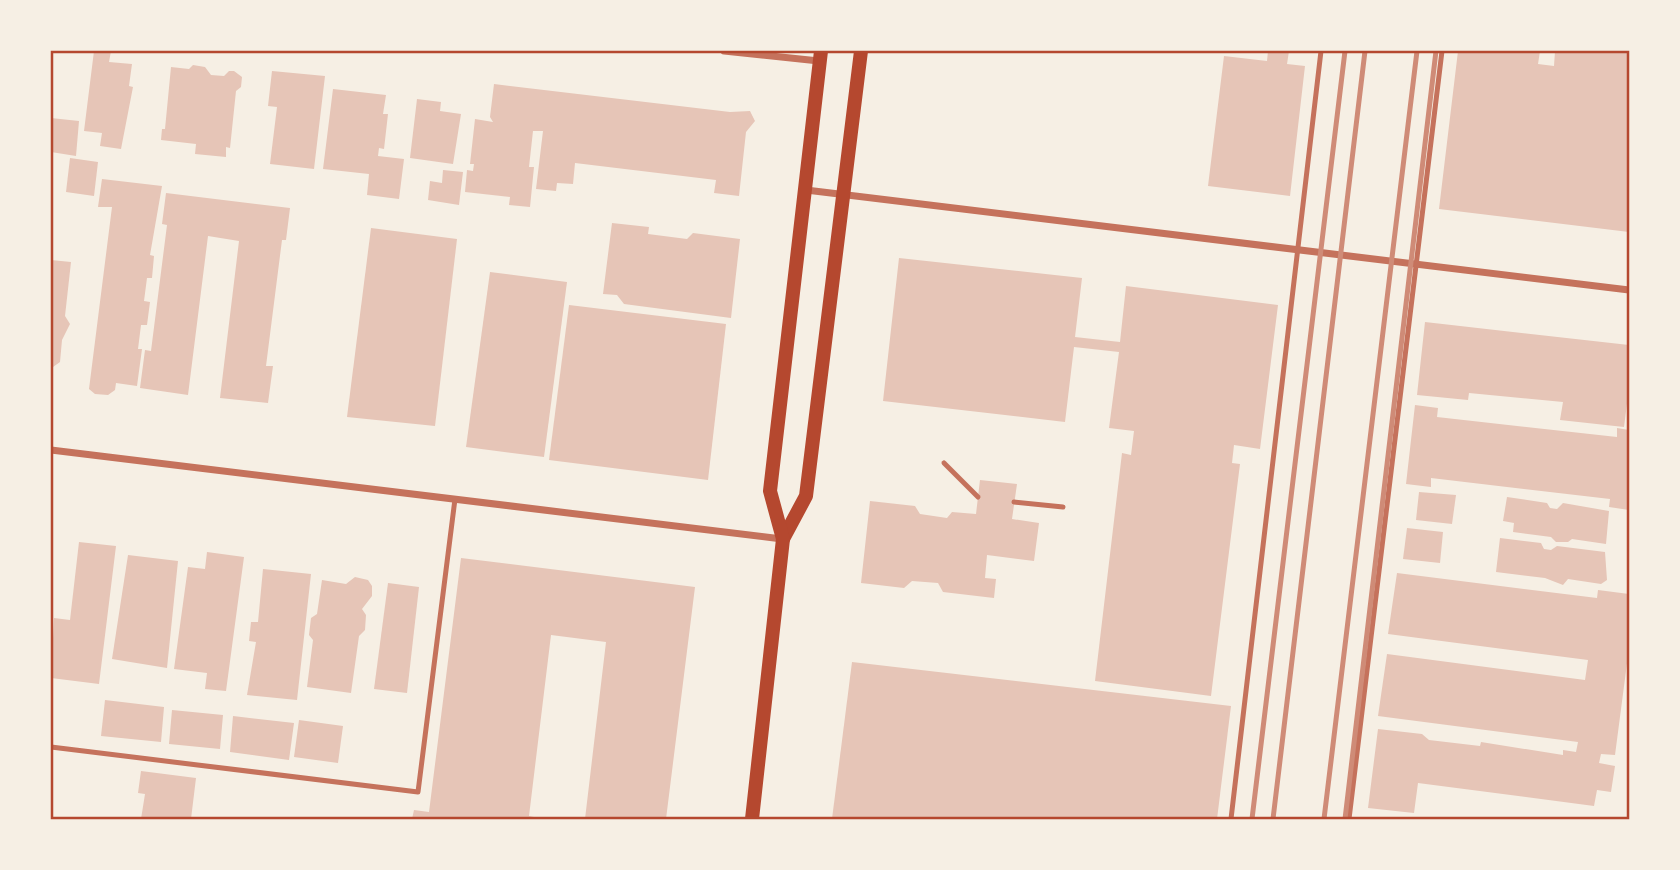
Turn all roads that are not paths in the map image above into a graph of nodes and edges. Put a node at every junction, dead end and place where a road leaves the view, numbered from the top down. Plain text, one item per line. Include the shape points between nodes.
1 (724, 51) edge
2 (861, 51) edge
3 (1321, 51) edge
4 (1442, 51) edge
5 (821, 56) edge
6 (806, 190) junction
7 (843, 195) junction
8 (1298, 251) junction
9 (1416, 264) junction
10 (1629, 290) edge
11 (51, 450) edge
12 (944, 463) dead end
13 (978, 497) dead end
14 (455, 499) junction
15 (1014, 502) dead end
16 (1063, 507) dead end
17 (783, 539) junction
18 (51, 747) edge
19 (752, 819) edge
20 (1231, 819) edge
21 (1349, 819) edge

1 - 5 street
2 - 7 main road
3 - 8 lane
4 - 9 lane
5 - 6 main road
6 - 7 street
6 - 17 main road via 770,491
7 - 8 street
7 - 17 main road via 806,496
8 - 9 street
8 - 20 lane
9 - 10 street
9 - 21 lane
11 - 14 street
12 - 13 lane
14 - 17 street
14 - 18 lane via 418,792
15 - 16 lane
17 - 19 main road

